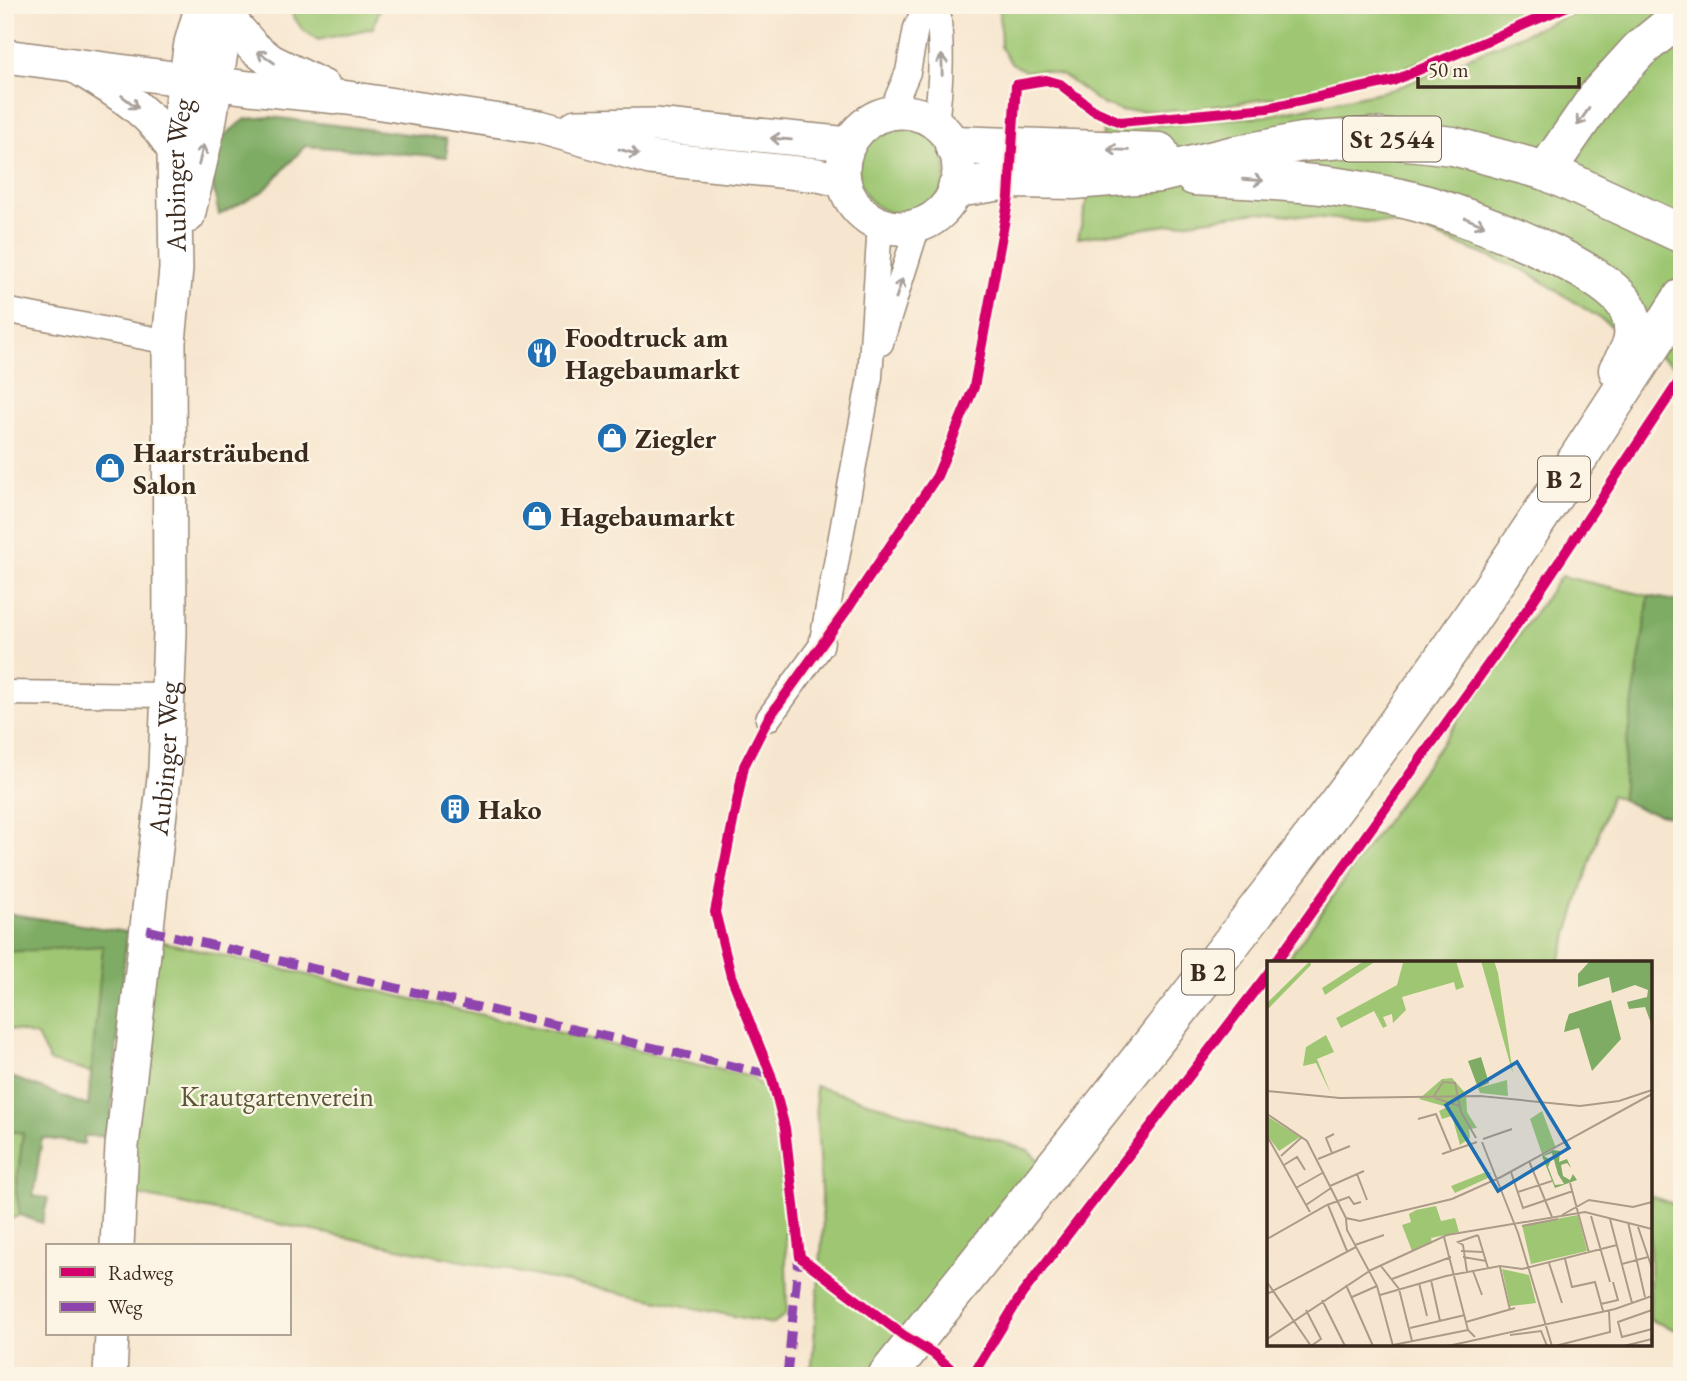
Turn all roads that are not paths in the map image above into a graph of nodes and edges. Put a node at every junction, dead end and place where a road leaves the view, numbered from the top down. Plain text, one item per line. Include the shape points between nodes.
1 (926, 5) edge
2 (937, 5) edge
3 (218, 8) edge
4 (1682, 15) edge
5 (5, 55) edge
6 (74, 65) junction
7 (200, 81) junction
8 (348, 98) junction
9 (891, 113) junction
10 (540, 127) junction
11 (945, 134) junction
12 (849, 144) junction
13 (174, 151) junction
14 (1235, 155) junction
15 (1546, 171) junction
16 (1160, 173) junction
17 (844, 181) junction
18 (957, 188) junction
19 (880, 224) junction
20 (918, 226) junction
21 (1682, 234) edge
22 (176, 269) junction
23 (1682, 298) edge
24 (5, 310) edge
25 (169, 342) junction
26 (870, 377) junction
27 (1614, 402) junction
28 (5, 693) edge
29 (167, 695) junction
30 (768, 719) dead end
31 (117, 1244) edge
32 (112, 1336) edge
33 (110, 1376) edge
34 (887, 1376) edge

1 - 9 street via 916,28 908,72
11 -> 2 street
3 - 7 main road via 191,43
8 -> 3 main road via 271,61
4 -> 15 main road via 1639,50 1600,93
5 - 6 main road
6 - 7 main road
6 -> 13 main road via 150,118
7 - 8 main road
7 - 13 main road, Aubinger Weg
22 -> 7 main road, Aubinger Weg via 209,125
8 - 10 main road
9 - 11 main road, St 2544 via 918,114
9 - 12 main road via 872,119
12 -> 10 main road via 655,125
10 -> 17 main road via 650,158 818,174
14 -> 11 main road, St 2544
11 - 18 main road via 959,168
12 - 17 main road
13 - 22 main road, Aubinger Weg
14 - 15 main road, St 2544 via 1302,142 1372,137 1452,146
14 - 16 main road, St 2544
15 - 21 main road, St 2544
16 - 18 main road, St 2544 via 1015,179
16 -> 27 main road via 1314,185 1420,203 1513,236 1577,267 1620,296 1634,326 1632,347 1613,377
17 - 19 main road via 858,208
18 - 20 main road via 936,216
19 - 20 main road
19 - 26 street
26 -> 20 street
22 - 25 main road, Aubinger Weg
23 - 27 main road, B 2
24 - 25 street
25 - 29 main road, Aubinger Weg
26 - 30 street via 821,646
27 - 34 main road, B 2 via 1514,556 1386,738 1171,1021
28 - 29 street
29 - 31 main road, Aubinger Weg via 164,769 122,1146
32 - 33 main road

